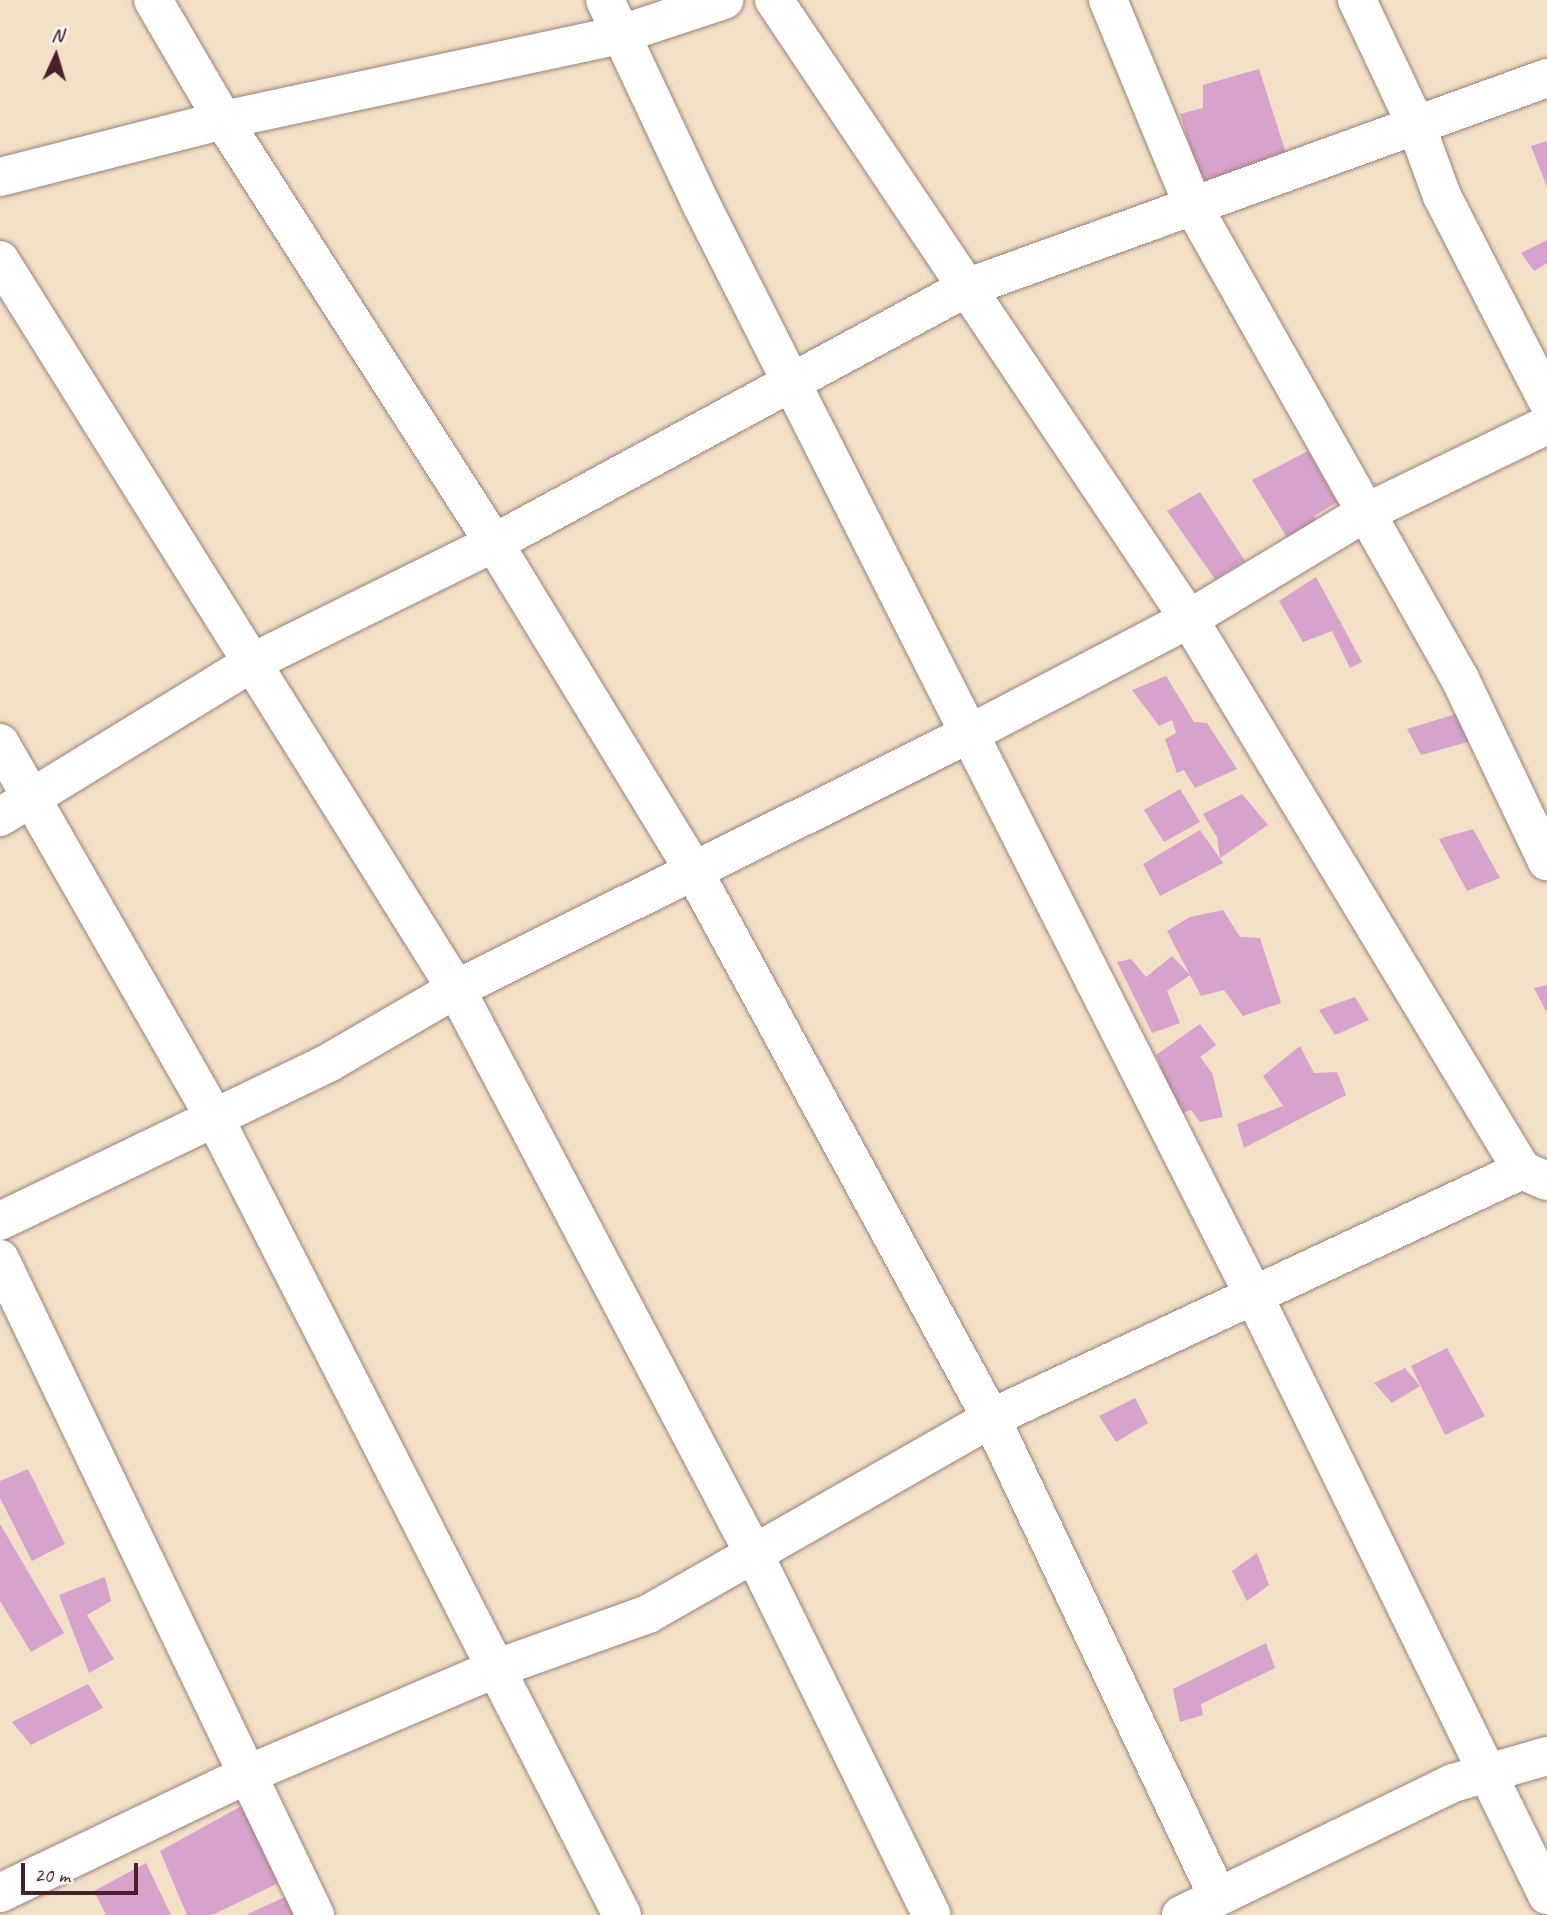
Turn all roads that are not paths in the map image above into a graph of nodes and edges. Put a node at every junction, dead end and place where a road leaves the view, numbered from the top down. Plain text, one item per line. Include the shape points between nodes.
1 (153, 0) edge
2 (605, 0) edge
3 (724, 0) edge
4 (774, 0) edge
5 (1108, 0) edge
6 (1357, 0) edge
7 (618, 35) junction
8 (1547, 78) edge
9 (223, 120) junction
10 (1416, 125) junction
11 (0, 177) edge
12 (1194, 208) junction
13 (0, 260) edge
14 (966, 288) junction
15 (792, 383) junction
16 (1547, 400) edge
17 (1547, 425) edge
18 (1365, 513) junction
19 (494, 543) junction
20 (1189, 619) junction
21 (253, 662) junction
22 (967, 735) junction
23 (0, 743) edge
24 (32, 797) junction
25 (0, 817) edge
26 (1547, 861) edge
27 (692, 868) junction
28 (456, 989) junction
29 (214, 1117) junction
30 (1534, 1176) edge
31 (0, 1221) edge
32 (0, 1259) edge
33 (1254, 1296) junction
34 (991, 1418) junction
35 (754, 1554) junction
36 (492, 1670) junction
37 (1547, 1756) edge
38 (1490, 1771) junction
39 (246, 1775) junction
40 (5, 1895) edge
41 (1547, 1895) edge
42 (1217, 1897) junction
43 (315, 1915) edge
44 (621, 1915) edge
45 (932, 1915) edge
46 (1181, 1915) edge

1 - 9 street
2 - 7 street
3 - 7 street
4 - 14 street
5 - 12 street
6 - 10 street
7 - 9 street
7 - 15 street
8 - 10 street
9 - 11 street
9 - 19 street
10 - 12 street
10 - 16 street via 1442,196
12 - 14 street
12 - 18 street
13 - 21 street
14 - 15 street
14 - 20 street
15 - 19 street
15 - 22 street
17 - 18 street
18 - 20 street
18 - 26 street via 1460,679
19 - 21 street
19 - 27 street
20 - 22 street
20 - 30 street
21 - 24 street
21 - 28 street
22 - 27 street
22 - 33 street
23 - 24 street
24 - 25 street
24 - 29 street
27 - 28 street
27 - 34 street
28 - 29 street via 330,1062
28 - 35 street
29 - 31 street
29 - 36 street
30 - 33 street
32 - 39 street
33 - 34 street
33 - 38 street
34 - 35 street
34 - 42 street
35 - 36 street via 648,1614
35 - 45 street
36 - 39 street
36 - 44 street
37 - 38 street
38 - 41 street
38 - 42 street via 1453,1783
39 - 40 street
39 - 43 street
42 - 46 street

